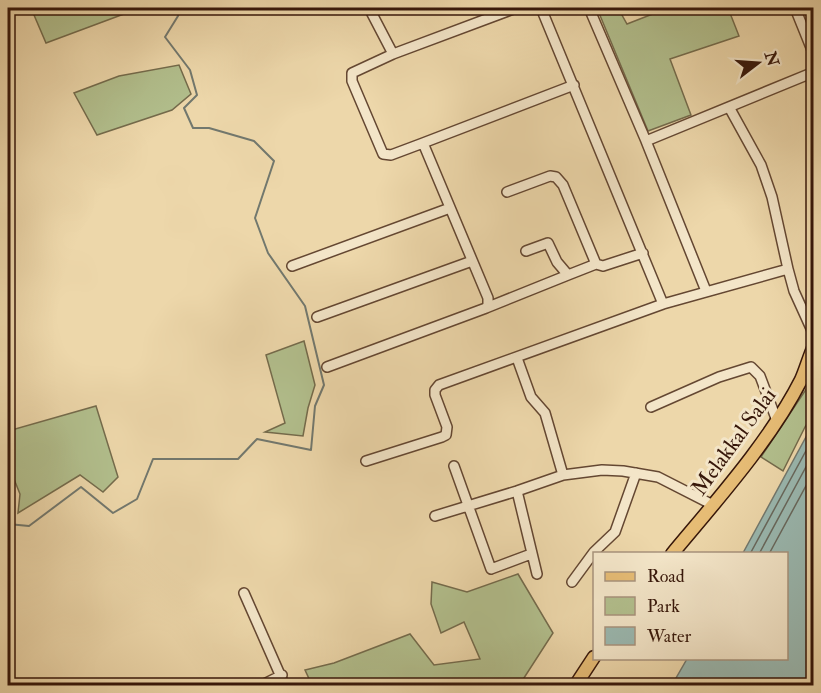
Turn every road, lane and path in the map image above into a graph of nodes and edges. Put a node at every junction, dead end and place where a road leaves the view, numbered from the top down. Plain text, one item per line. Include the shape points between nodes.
1 (369, 8) edge
2 (516, 8) edge
3 (541, 8) edge
4 (589, 8) edge
5 (795, 8) edge
6 (393, 54) junction
7 (813, 55) edge
8 (813, 72) edge
9 (574, 85) junction
10 (729, 106) junction
11 (646, 141) junction
12 (423, 143) junction
13 (507, 192) dead end
14 (450, 208) junction
15 (526, 251) dead end
16 (643, 253) junction
17 (472, 261) junction
18 (596, 264) junction
19 (292, 266) dead end
20 (788, 269) junction
21 (568, 275) junction
22 (706, 291) junction
23 (663, 304) junction
24 (486, 308) junction
25 (318, 317) dead end
26 (813, 335) edge
27 (813, 346) edge
28 (517, 358) junction
29 (327, 367) dead end
30 (651, 406) dead end
31 (777, 421) junction
32 (366, 461) dead end
33 (454, 466) dead end
34 (636, 473) junction
35 (563, 475) junction
36 (517, 491) junction
37 (713, 505) junction
38 (469, 506) junction
39 (435, 516) dead end
40 (594, 552) edge
41 (674, 552) edge
42 (593, 553) edge
43 (531, 554) junction
44 (537, 574) dead end
45 (572, 582) dead end
46 (243, 593) dead end
47 (593, 659) edge
48 (282, 675) junction
49 (260, 686) edge
50 (285, 686) edge
51 (575, 686) edge

1 - 6 street
2 - 6 street
3 - 9 street
4 - 11 street
5 - 7 street
6 - 12 street via 355,71 352,81 382,154 391,155
8 - 10 street
9 - 12 street
9 - 16 street
10 - 11 street
10 - 20 street via 761,165
11 - 22 street
12 - 14 street
13 - 18 street via 556,177 563,185
14 - 17 street
14 - 19 street
15 - 21 street via 548,243
16 - 18 street via 603,266
16 - 23 street
17 - 24 street via 488,298
17 - 25 street
18 - 21 street
20 - 22 street
20 - 26 street
21 - 24 street
22 - 23 street
23 - 28 street
24 - 29 street
27 - 31 main road, Melakkal Salai via 802,377
28 - 32 street via 436,387 435,395 447,427 442,438
28 - 35 street via 531,397 545,413
30 - 31 street via 751,367 760,376
31 - 37 main road, Melakkal Salai
33 - 38 street
34 - 35 street
34 - 37 street via 658,477
34 - 40 street via 615,532
35 - 36 street
36 - 38 street
36 - 43 street
37 - 41 main road, Melakkal Salai
38 - 39 street
38 - 43 street via 491,569
42 - 45 street
43 - 44 street
46 - 48 street
47 - 51 main road
48 - 49 street
48 - 50 street

